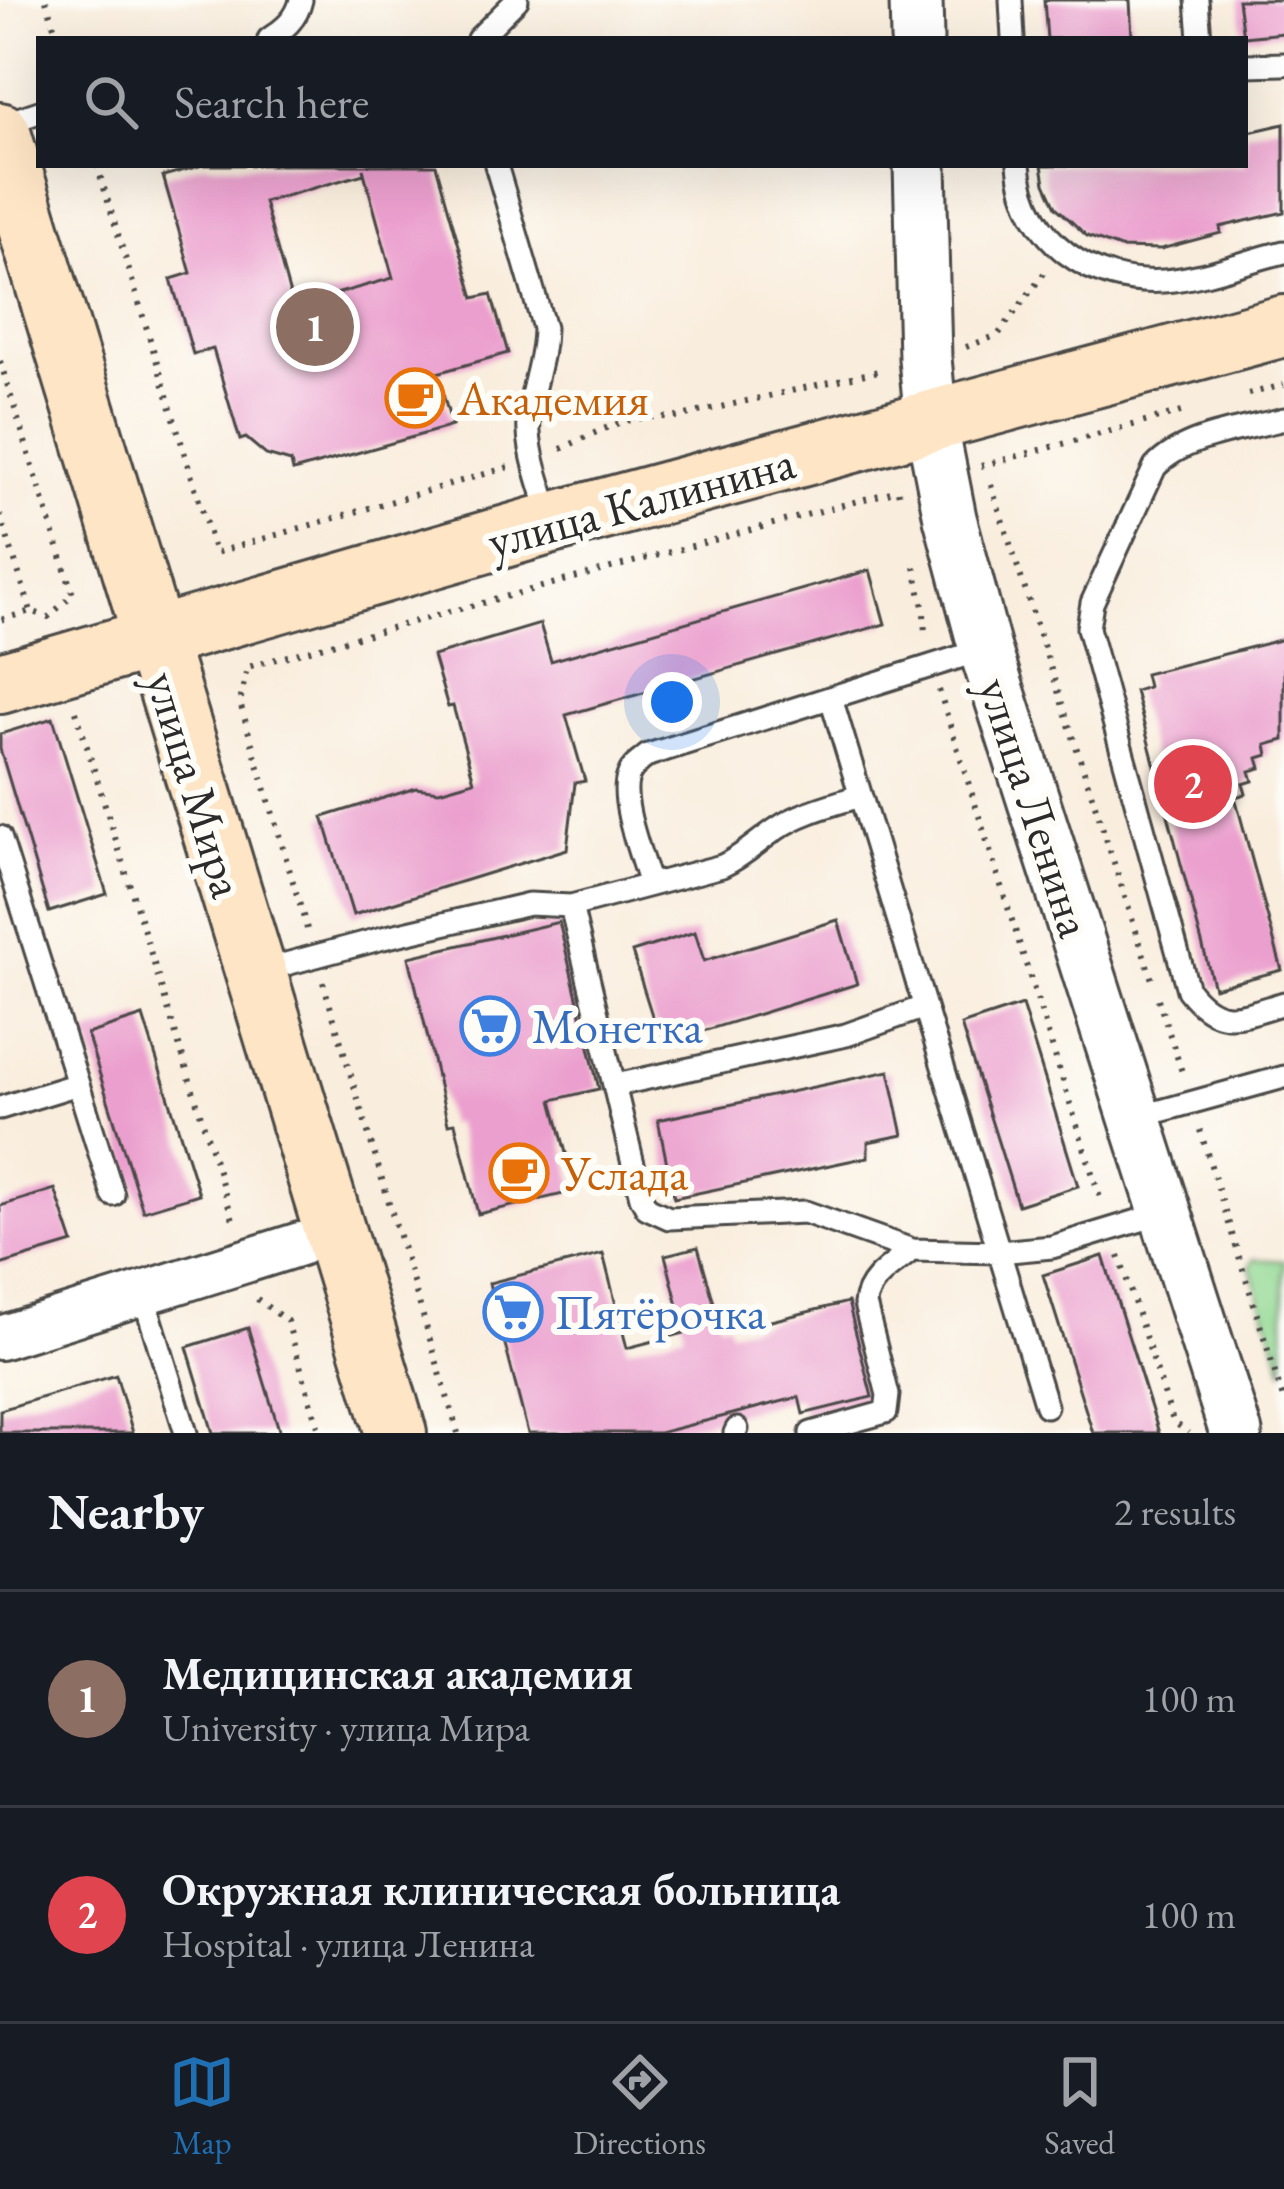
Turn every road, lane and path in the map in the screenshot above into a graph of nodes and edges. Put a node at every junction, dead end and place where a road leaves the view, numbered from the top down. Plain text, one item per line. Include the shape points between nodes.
1 (46, 0) edge
2 (301, 0) edge
3 (517, 0) edge
4 (916, 0) edge
5 (1011, 0) edge
6 (1197, 0) edge
7 (57, 36) edge
8 (273, 36) edge
9 (481, 36) edge
10 (917, 36) edge
11 (1013, 36) edge
12 (1200, 36) edge
13 (1284, 64) edge
14 (1248, 65) edge
15 (9, 136) edge
16 (98, 168) edge
17 (497, 168) edge
18 (920, 168) edge
19 (1020, 168) edge
20 (0, 242) edge
21 (1061, 250) junction
22 (1284, 252) edge
23 (1284, 326) edge
24 (963, 348) dead end
25 (0, 362) edge
26 (1284, 385) edge
27 (1238, 397) dead end
28 (1192, 410) dead end
29 (1284, 419) edge
30 (932, 422) junction
31 (902, 511) dead end
32 (0, 514) edge
33 (552, 523) junction
34 (3, 538) edge
35 (911, 551) dead end
36 (215, 553) dead end
37 (31, 611) junction
38 (0, 620) edge
39 (136, 642) junction
40 (985, 649) junction
41 (932, 666) junction
42 (0, 682) edge
43 (831, 698) junction
44 (73, 700) dead end
45 (859, 796) junction
46 (2, 849) edge
47 (650, 885) junction
48 (571, 906) junction
49 (315, 956) junction
50 (254, 973) junction
51 (1284, 1003) edge
52 (924, 1007) junction
53 (1284, 1077) edge
54 (79, 1084) junction
55 (616, 1085) junction
56 (1191, 1101) junction
57 (0, 1108) edge
58 (1136, 1118) junction
59 (113, 1196) dead end
60 (1165, 1213) junction
61 (1110, 1229) junction
62 (238, 1237) dead end
63 (316, 1238) junction
64 (912, 1250) junction
65 (999, 1252) junction
66 (143, 1294) junction
67 (257, 1300) dead end
68 (0, 1338) edge
69 (1284, 1402) edge
70 (1046, 1406) dead end
71 (186, 1433) edge
72 (320, 1433) edge
73 (358, 1433) edge
74 (396, 1433) edge
75 (458, 1433) edge
76 (812, 1433) edge
77 (1189, 1433) edge
78 (1236, 1433) edge

1 - 7 path
2 - 8 lane
3 - 9 lane
4 - 10 street
5 - 11 lane
6 - 12 lane
13 - 14 lane
15 - 39 main road, улица Мира
16 - 36 path
17 - 33 lane via 544,328 529,435
18 - 30 street, улица Ленина
19 - 21 lane via 1030,210
20 - 39 main road, улица Мира
21 - 22 lane via 1102,274 1137,281 1169,281
21 - 24 path via 998,335
23 - 30 main road, улица Калинина
25 - 37 path via 73,595 48,617
26 - 27 path
28 - 56 path via 981,466
29 - 51 lane via 1167,454 1092,603 1088,628 1188,990 1201,1008 1232,1018
30 - 33 main road, улица Калинина
30 - 40 street, улица Ленина
31 - 49 path via 898,490 247,667 240,703
32 - 34 path
33 - 39 main road, улица Калинина
34 - 37 path
35 - 41 path
37 - 38 path
39 - 42 main road, улица Калинина
39 - 50 main road, улица Мира
39 - 63 main road, улица Мира
40 - 41 lane
40 - 58 street, улица Ленина
41 - 43 lane
41 - 61 path
43 - 45 lane
43 - 47 lane via 648,755 633,767 626,797
44 - 62 path
45 - 47 lane via 804,814 722,866
45 - 52 lane
46 - 54 lane
47 - 48 lane
48 - 49 lane via 529,904
48 - 55 lane
49 - 50 lane
49 - 75 path
50 - 63 main road, улица Мира
52 - 55 lane via 846,1035
52 - 65 lane
53 - 56 lane
54 - 57 lane
54 - 59 lane
55 - 64 lane via 641,1197 657,1215 805,1212
56 - 58 lane
56 - 69 path
58 - 60 street, улица Ленина
60 - 61 lane
60 - 78 street, улица Ленина
61 - 65 lane
61 - 77 path via 1172,1421
63 - 66 street
63 - 73 main road, улица Мира
63 - 74 main road, улица Мира
64 - 65 lane
64 - 76 lane via 866,1293 886,1412
65 - 70 lane
66 - 68 street
66 - 71 lane
67 - 72 path via 286,1321

